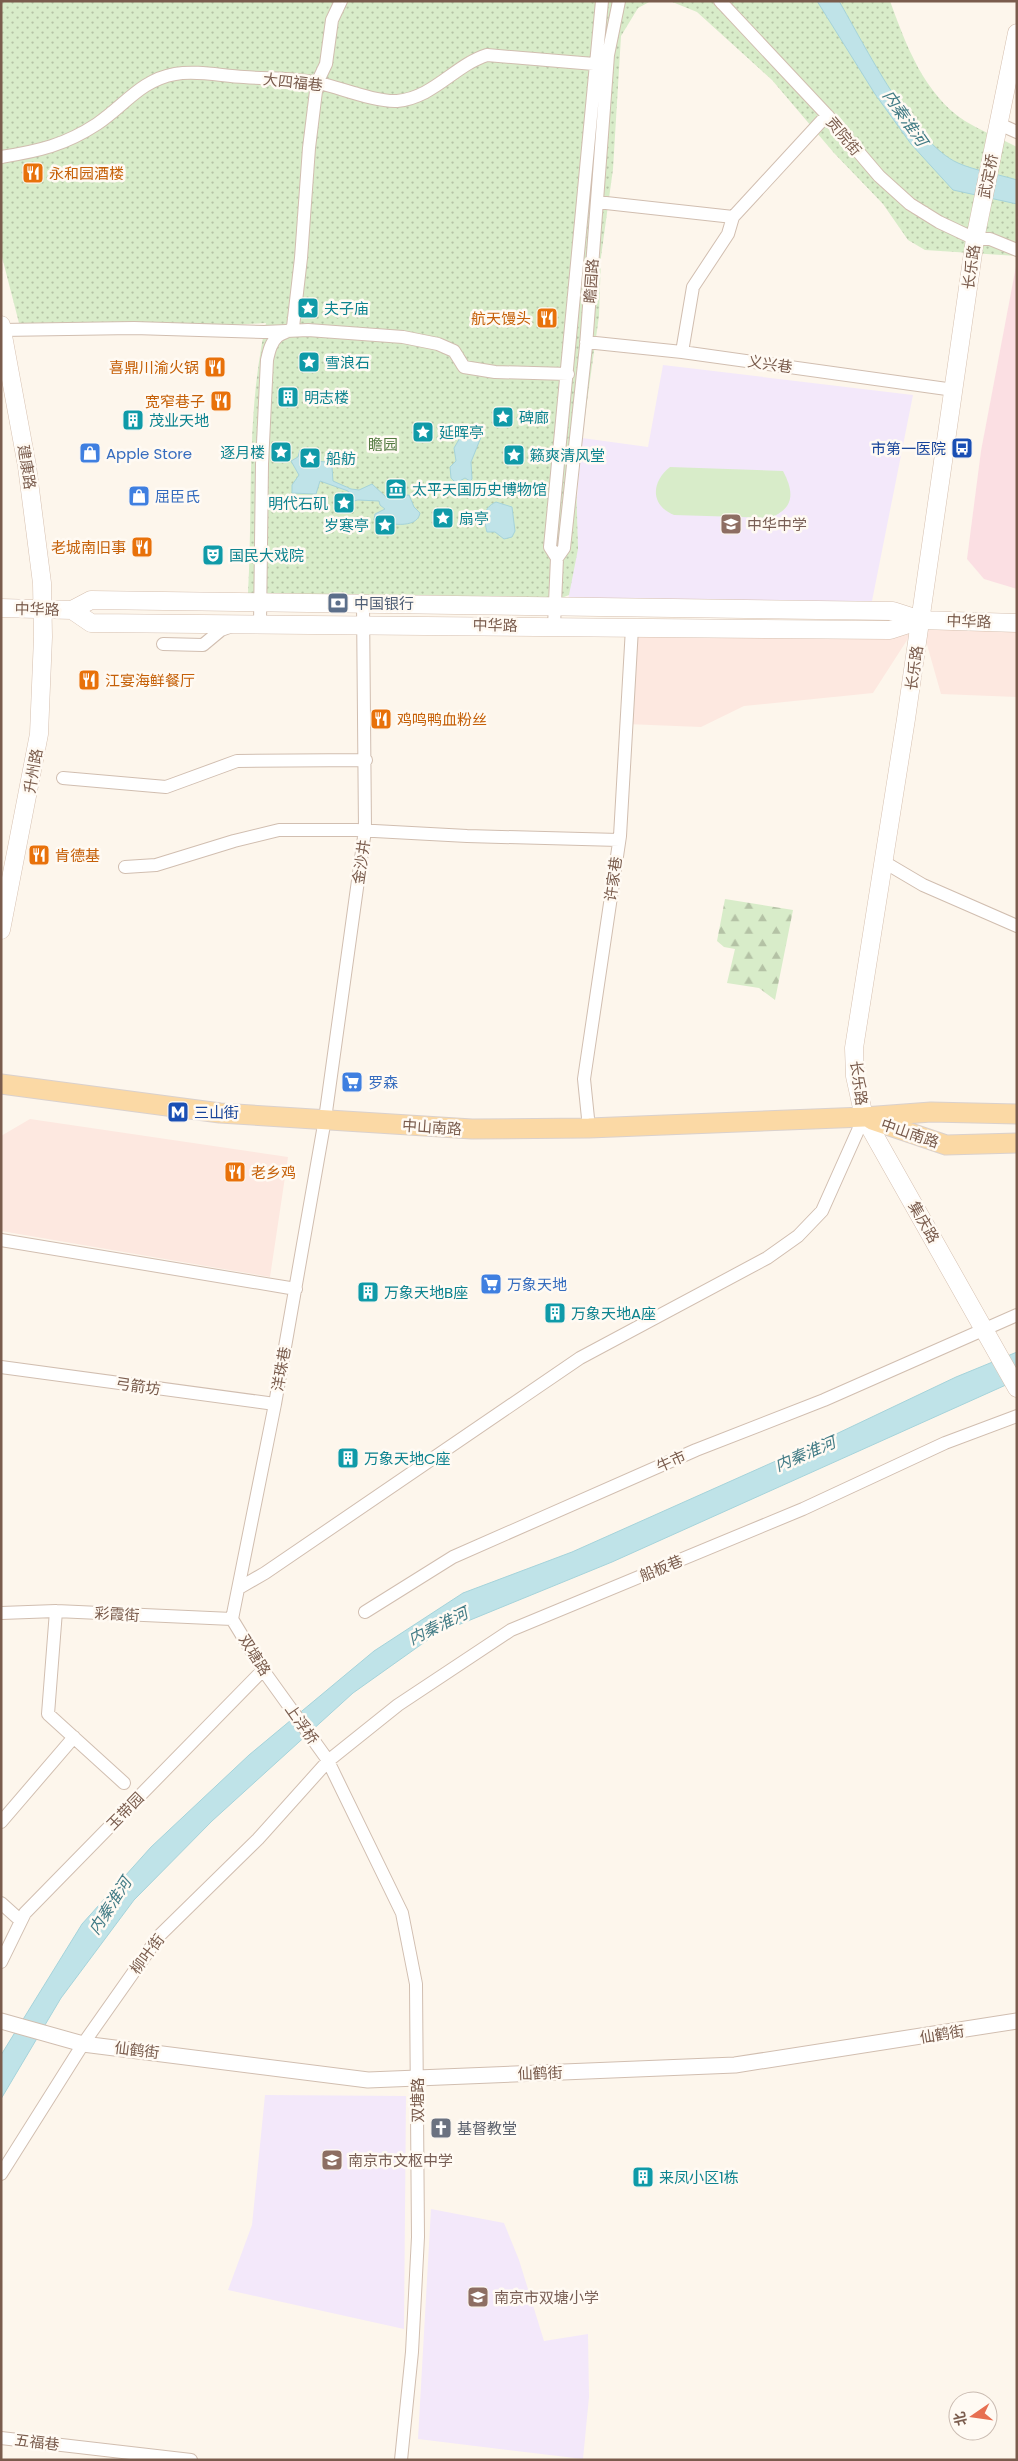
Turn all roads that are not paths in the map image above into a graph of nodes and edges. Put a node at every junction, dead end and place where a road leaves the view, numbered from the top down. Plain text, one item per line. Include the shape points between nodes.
1 (341, 1) edge
2 (602, 1) edge
3 (619, 1) edge
4 (720, 1) edge
5 (1017, 32) edge
6 (594, 64) junction
7 (317, 83) junction
8 (827, 115) junction
9 (998, 129) junction
10 (1017, 132) edge
11 (1, 157) edge
12 (597, 202) junction
13 (733, 217) junction
14 (979, 218) joint
15 (982, 239) junction
16 (1017, 250) edge
17 (572, 324) junction
18 (587, 326) junction
19 (2, 328) edge
20 (289, 331) junction
21 (586, 344) junction
22 (570, 345) junction
23 (682, 352) junction
24 (568, 374) junction
25 (954, 390) junction
26 (557, 558) junction
27 (363, 604) junction
28 (1, 608) edge
29 (43, 609) junction
30 (72, 610) junction
31 (921, 620) junction
32 (1017, 623) edge
33 (237, 625) junction
34 (260, 625) junction
35 (364, 625) junction
36 (554, 626) junction
37 (632, 628) junction
38 (163, 644) dead end
39 (366, 760) junction
40 (62, 778) dead end
41 (365, 830) junction
42 (619, 840) junction
43 (884, 862) junction
44 (124, 867) dead end
45 (1017, 926) edge
46 (1, 930) edge
47 (1, 1084) edge
48 (1017, 1114) edge
49 (864, 1117) junction
50 (325, 1119) junction
51 (590, 1128) junction
52 (1017, 1143) edge
53 (1, 1240) edge
54 (296, 1289) junction
55 (1017, 1315) edge
56 (984, 1327) junction
57 (1, 1368) edge
58 (1017, 1388) edge
59 (275, 1404) junction
60 (1017, 1416) edge
61 (239, 1588) junction
62 (56, 1611) junction
63 (365, 1612) dead end
64 (1, 1613) edge
65 (232, 1619) junction
66 (263, 1670) junction
67 (278, 1690) joint
68 (74, 1737) junction
69 (327, 1760) junction
70 (124, 1783) dead end
71 (1, 1822) edge
72 (1, 1903) edge
73 (21, 1920) junction
74 (1, 1962) edge
75 (1, 2021) edge
76 (1017, 2021) edge
77 (83, 2044) junction
78 (417, 2078) junction
79 (1, 2174) edge
80 (1, 2438) edge
81 (191, 2460) edge
82 (401, 2460) edge

1 - 7 street via 332,20 326,64
2 - 6 street, 瞻园路
3 - 12 street, 瞻园路 via 608,55
4 - 8 street, 贡院街
5 - 9 main road
6 - 7 street, 大四福巷 via 487,55 473,60 423,93 396,101
6 - 17 street, 瞻园路
7 - 11 street, 大四福巷 via 193,73 162,76 69,140 50,148
7 - 20 street via 301,258 293,327
8 - 13 street
8 - 15 street, 贡院街 via 878,176 910,204 939,222
9 - 10 street
9 - 14 main road, 武定桥
12 - 13 street
12 - 18 street, 瞻园路
13 - 23 street via 728,234 693,287
14 - 15 main road, 长乐路
15 - 16 street, 贡院街
15 - 25 main road, 长乐路
17 - 18 street via 574,331 579,332
17 - 22 street, 瞻园路
18 - 21 street, 瞻园路
19 - 20 street
19 - 29 main road, 建康路 via 27,466
20 - 24 street via 403,337 438,344 454,351 464,367 495,372
20 - 34 street via 277,337 267,360
21 - 22 street, 义兴巷 via 578,338
21 - 23 street, 义兴巷
21 - 26 street, 瞻园路 via 564,548
22 - 24 street, 瞻园路
23 - 25 street, 义兴巷
24 - 26 street, 瞻园路 via 550,546
25 - 31 main road, 长乐路
26 - 36 street, 瞻园路
27 - 30 main road, 中华路 via 91,600
27 - 31 main road, 中华路 via 893,611
27 - 35 street, 金沙井
28 - 29 main road, 中华路
29 - 30 main road, 中华路
29 - 46 main road, 升州路 via 39,734
30 - 33 main road, 中华路 via 91,623
31 - 32 main road, 中华路
31 - 37 main road, 中华路 via 890,630
31 - 43 main road, 长乐路
33 - 34 main road, 中华路
33 - 38 street via 221,630 203,644
34 - 35 main road, 中华路
35 - 36 main road, 中华路
35 - 39 street, 金沙井
36 - 37 main road, 中华路
37 - 42 street, 许家巷
39 - 40 street via 237,761 166,787
39 - 41 street, 金沙井
41 - 42 street
41 - 44 street via 280,830 156,865
41 - 50 street, 金沙井
42 - 51 street, 许家巷 via 584,1079
43 - 45 street via 922,885
43 - 49 main road, 长乐路 via 854,1048 855,1076
47 - 50 main road, 中山南路 via 220,1113
48 - 49 main road, 中山南路 via 931,1112
49 - 51 main road, 中山南路
49 - 52 main road, 中山南路 via 946,1145
49 - 56 main road, 集庆路
49 - 61 street via 822,1211 798,1236 767,1258 580,1358 265,1574
50 - 51 main road, 中山南路 via 472,1129
50 - 54 street, 洋珠巷
53 - 54 street
54 - 59 street, 洋珠巷
55 - 56 street, 牛市
56 - 58 main road, 集庆路
56 - 63 street, 牛市 via 824,1400 696,1450 453,1557
57 - 59 street, 弓箭坊
59 - 61 street, 洋珠巷
60 - 69 street, 船板巷 via 945,1443 804,1509 511,1630 398,1706
61 - 65 street, 洋珠巷
62 - 64 street, 彩霞街
62 - 65 street, 彩霞街
62 - 68 street via 48,1714
65 - 66 street, 双塘路
66 - 67 street, 双塘路
66 - 73 street, 玉带园
67 - 69 street, 上浮桥
68 - 70 street
68 - 71 street
69 - 77 street, 柳叶街 via 258,1838 159,1936
69 - 78 street, 双塘路 via 402,1913 416,1984
72 - 73 street
73 - 74 street, 玉带园
75 - 77 street, 仙鹤街
76 - 78 street, 仙鹤街 via 736,2065
77 - 78 street, 仙鹤街 via 368,2080
77 - 79 street, 柳叶街
78 - 82 street, 双塘路 via 417,2246 412,2352
80 - 81 street, 五福巷

